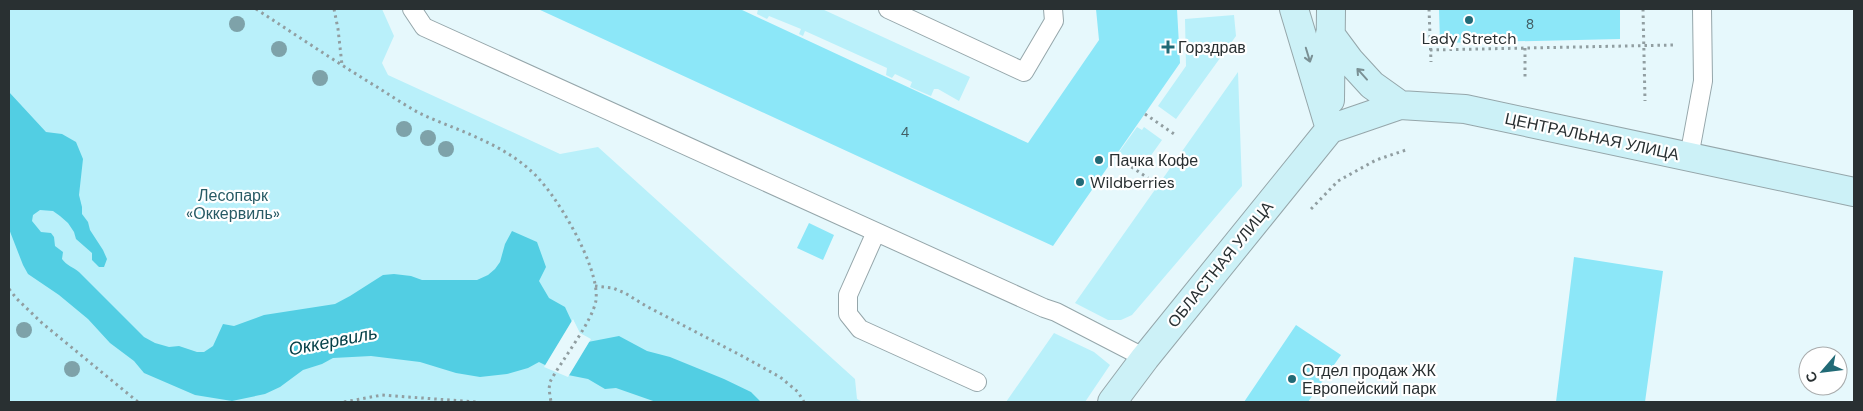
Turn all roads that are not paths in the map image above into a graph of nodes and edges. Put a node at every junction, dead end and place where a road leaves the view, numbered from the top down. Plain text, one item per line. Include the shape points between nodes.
1 (412, 9) edge
2 (888, 9) edge
3 (1053, 9) edge
4 (1294, 9) edge
5 (1702, 9) edge
6 (1330, 21) edge
7 (1400, 105) junction
8 (1330, 129) junction
9 (1689, 157) junction
10 (1854, 192) edge
11 (876, 232) junction
12 (1145, 358) junction
13 (977, 382) dead end
14 (1112, 402) edge

1 - 11 lane via 424,27
2 - 3 lane via 1024,72 1054,21
4 -> 8 street
5 - 9 lane via 1703,81
7 -> 6 street via 1372,85 1350,61
6 - 8 street
7 - 8 street, ЦЕНТРАЛЬНАЯ УЛИЦА
7 - 9 street, ЦЕНТРАЛЬНАЯ УЛИЦА via 1466,109
8 - 12 street, ОБЛАСТНАЯ УЛИЦА
9 - 10 street, ЦЕНТРАЛЬНАЯ УЛИЦА
11 - 12 lane via 1056,312
11 - 13 lane via 848,295 848,314 860,329
12 - 14 street, ОБЛАСТНАЯ УЛИЦА

